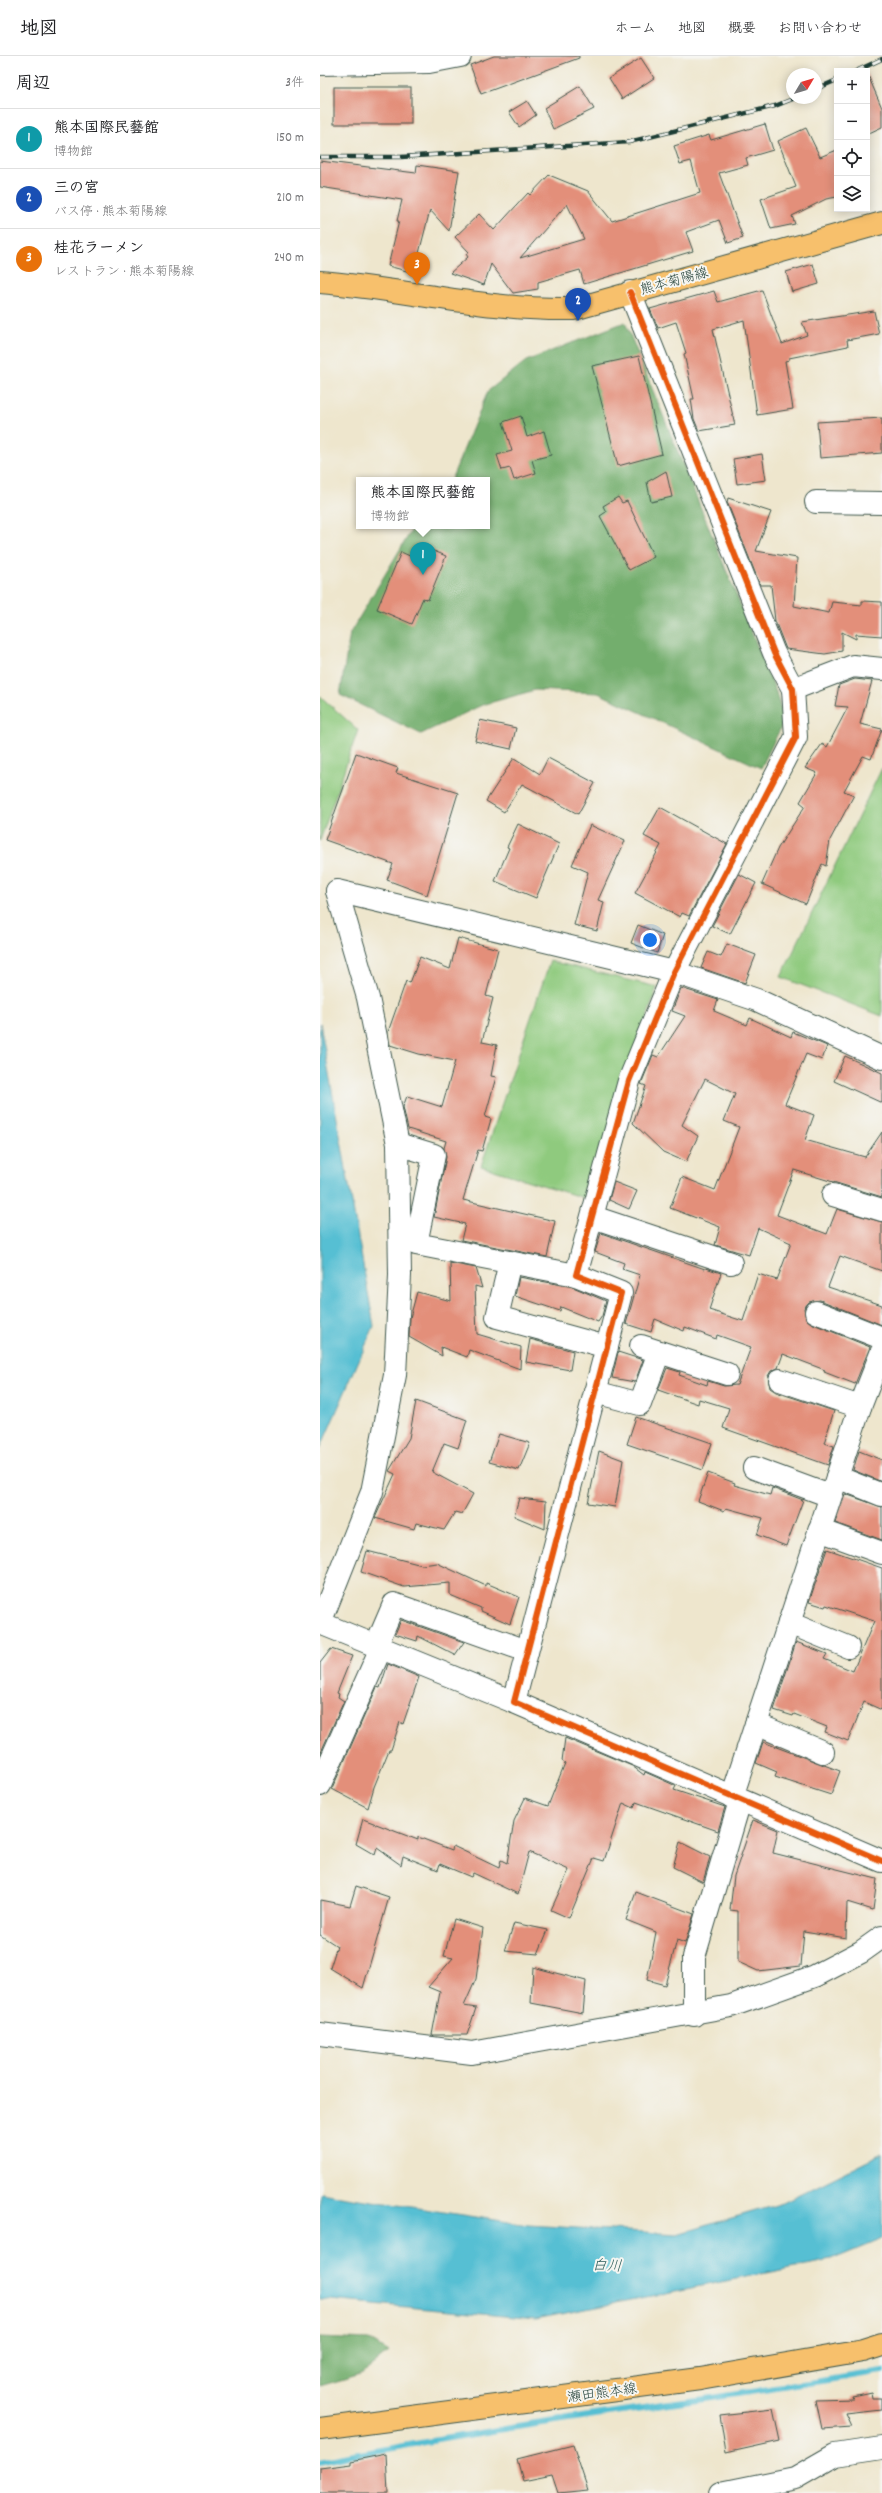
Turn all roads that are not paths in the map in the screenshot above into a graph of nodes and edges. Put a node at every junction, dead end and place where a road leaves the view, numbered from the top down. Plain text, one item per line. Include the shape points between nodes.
1 (460, 56) edge
2 (320, 64) edge
3 (882, 223) edge
4 (320, 282) edge
5 (630, 292) junction
6 (816, 502) dead end
7 (882, 503) edge
8 (882, 669) edge
9 (793, 689) junction
10 (674, 972) junction
11 (882, 1058) edge
12 (398, 1144) junction
13 (833, 1195) dead end
14 (882, 1210) edge
15 (593, 1217) junction
16 (510, 1262) junction
17 (731, 1263) dead end
18 (576, 1275) junction
19 (816, 1312) dead end
20 (882, 1338) edge
21 (607, 1347) junction
22 (882, 1351) edge
23 (727, 1374) dead end
24 (780, 1380) dead end
25 (595, 1392) junction
26 (860, 1407) junction
27 (754, 1468) dead end
28 (834, 1487) junction
29 (882, 1495) edge
30 (819, 1530) junction
31 (882, 1553) edge
32 (320, 1623) edge
33 (789, 1623) junction
34 (378, 1647) junction
35 (848, 1647) dead end
36 (527, 1651) junction
37 (514, 1702) junction
38 (756, 1724) junction
39 (823, 1752) dead end
40 (320, 1785) edge
41 (736, 1799) junction
42 (882, 1861) edge
43 (882, 1937) edge
44 (694, 2015) junction
45 (320, 2034) edge
46 (882, 2345) edge
47 (320, 2429) edge
48 (882, 2448) edge
49 (721, 2493) edge

1 - 2 street via 429,62
3 - 5 main road, 熊本菊陽線
4 - 5 main road, 熊本菊陽線 via 362,285 536,310 574,309
5 - 9 street via 774,652
6 - 7 street
8 - 9 street via 853,666
9 - 10 street via 796,737
10 - 11 street via 757,1000
10 - 12 street via 337,891 368,998
10 - 15 street via 629,1081
12 - 16 street via 434,1155 416,1244
12 - 32 street via 400,1275 395,1375 372,1492
13 - 14 street
15 - 17 street
15 - 18 street
16 - 18 street
16 - 21 street via 497,1317
18 - 21 street via 621,1292
19 - 20 street
21 - 25 street
22 - 26 street
23 - 25 street via 650,1349 640,1404
24 - 26 street
25 - 36 street
26 - 28 street
27 - 28 street
28 - 29 street
28 - 30 street
30 - 31 street
30 - 33 street
32 - 34 street
33 - 35 street
33 - 38 street
34 - 36 street via 394,1604
34 - 37 street
34 - 40 street
36 - 37 street
37 - 41 street
38 - 39 street
38 - 41 street
41 - 42 street
41 - 44 street via 694,1957
43 - 44 street via 839,1965 797,1984 751,2000
44 - 45 street via 472,2053
46 - 47 main road, 瀬田熊本線 via 863,2351 700,2379
48 - 49 street via 835,2455 795,2478

